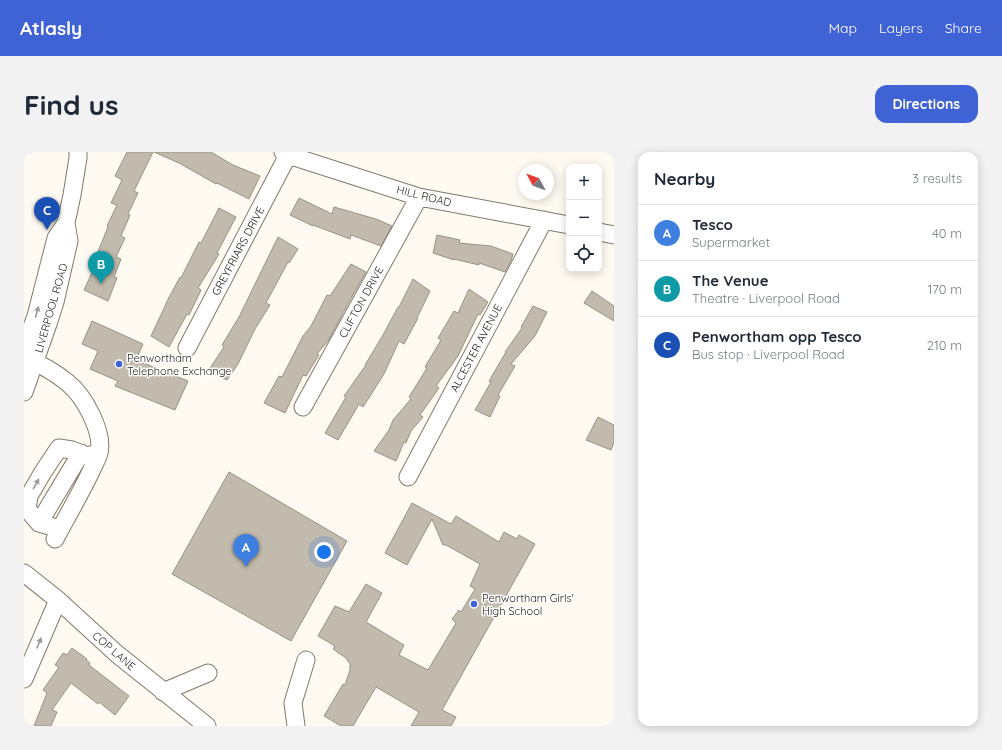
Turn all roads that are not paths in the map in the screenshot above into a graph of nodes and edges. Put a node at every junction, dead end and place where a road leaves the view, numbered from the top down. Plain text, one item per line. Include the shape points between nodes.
1 (78, 152) edge
2 (286, 153) edge
3 (419, 197) junction
4 (544, 220) junction
5 (66, 223) junction
6 (566, 224) edge
7 (602, 233) edge
8 (614, 235) edge
9 (24, 348) edge
10 (187, 348) dead end
11 (30, 359) edge
12 (24, 392) edge
13 (303, 407) dead end
14 (81, 453) junction
15 (99, 454) junction
16 (408, 477) dead end
17 (39, 523) junction
18 (24, 573) edge
19 (58, 600) junction
20 (306, 660) dead end
21 (208, 673) dead end
22 (24, 679) edge
23 (163, 692) junction
24 (207, 726) edge
25 (296, 726) edge

1 - 5 street, LIVERPOOL ROAD
2 - 3 street, HILL ROAD
2 - 10 street, GREYFRIARS DRIVE
3 - 4 street, HILL ROAD
3 - 13 street, CLIFTON DRIVE
4 - 6 street, HILL ROAD
4 - 16 street, ALCESTER AVENUE
9 -> 5 street, LIVERPOOL ROAD via 36,316 56,238
5 - 11 street, LIVERPOOL ROAD via 69,241 55,302
7 - 8 street
11 - 12 street, LIVERPOOL ROAD
11 - 15 street via 50,369 70,384 82,399 95,422 100,440
14 - 15 street via 87,456
14 - 17 street
17 -> 14 street via 27,509 29,496 43,472 59,448
15 - 17 street via 57,534
18 - 19 street, COP LANE
22 -> 19 street
19 - 23 street, COP LANE
20 - 25 street via 293,703
21 - 23 street
23 - 24 street, COP LANE

